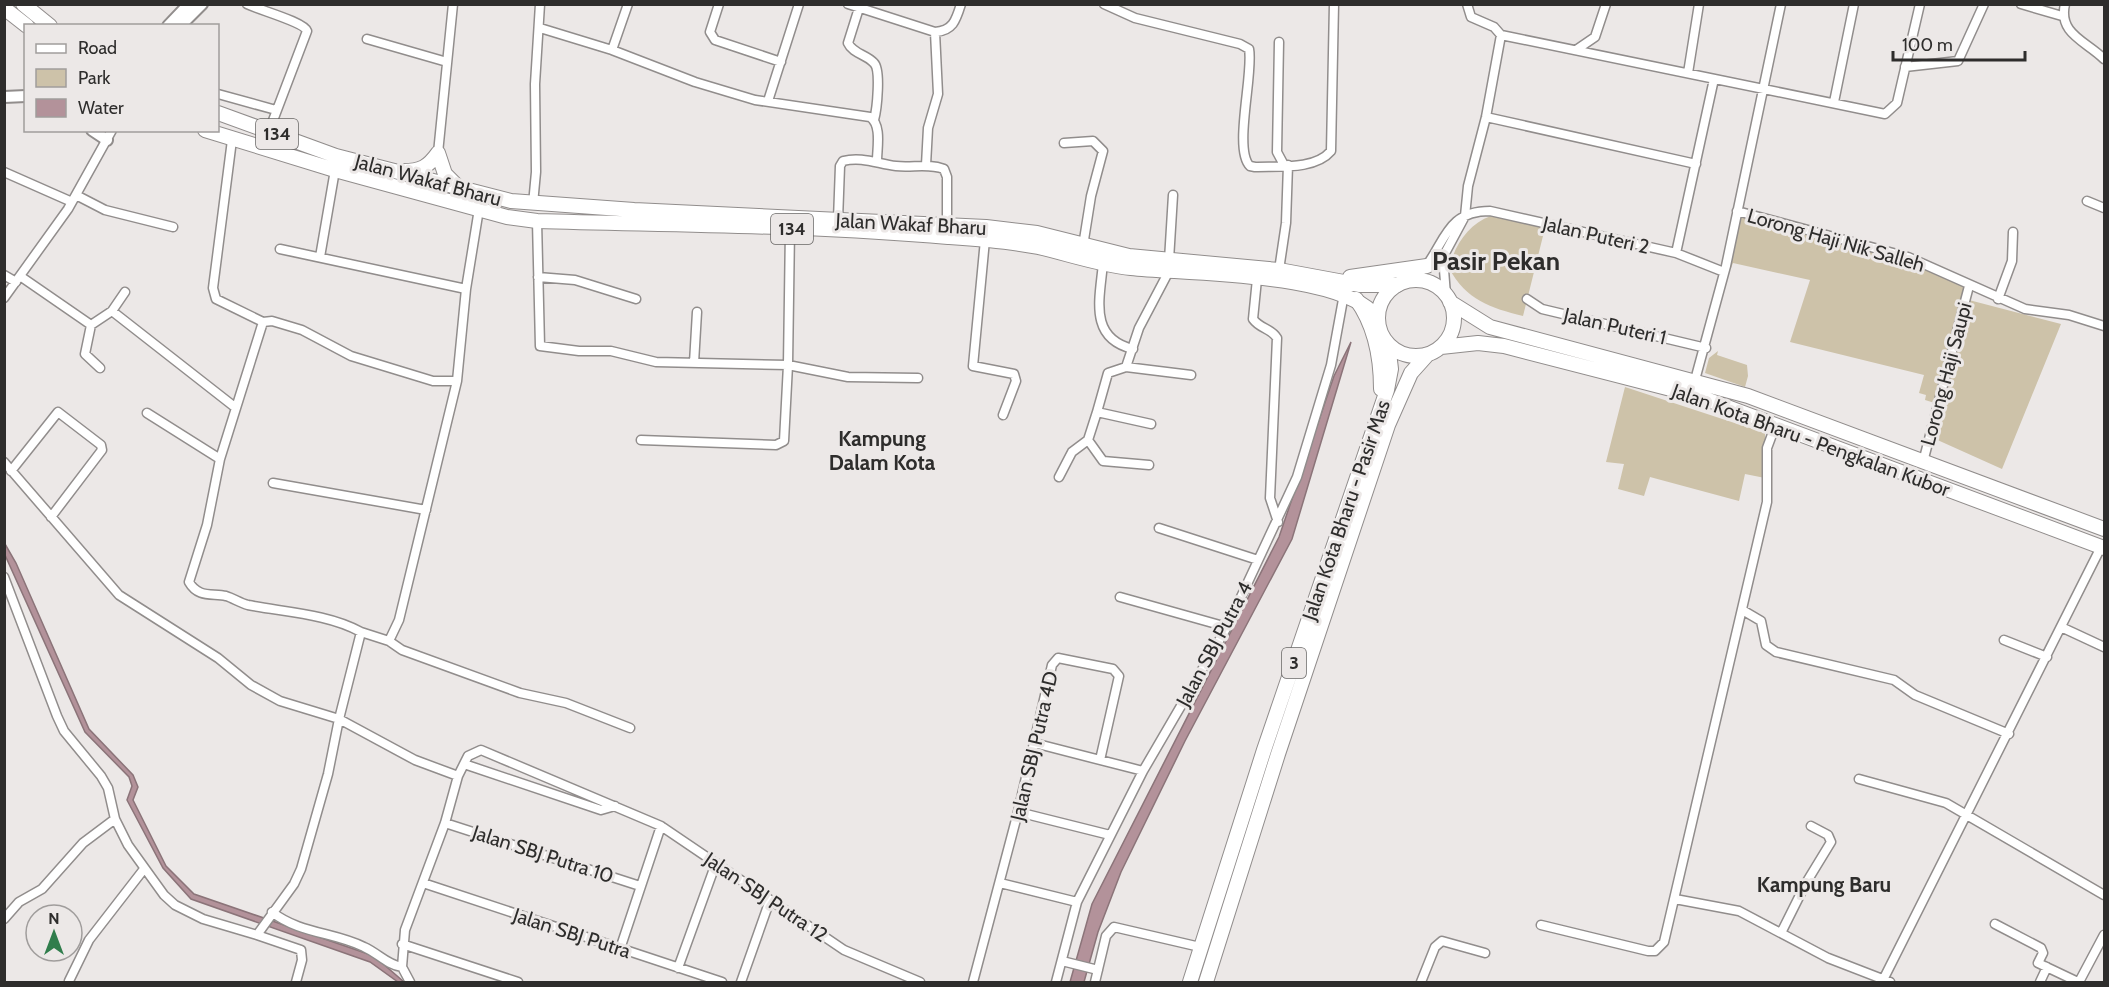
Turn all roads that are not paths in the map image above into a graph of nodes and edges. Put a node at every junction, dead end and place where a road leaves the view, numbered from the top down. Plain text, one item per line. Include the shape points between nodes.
1 (189, 4) edge
2 (202, 4) edge
3 (247, 4) edge
4 (453, 4) edge
5 (540, 4) edge
6 (628, 4) edge
7 (719, 4) edge
8 (799, 4) edge
9 (848, 4) edge
10 (961, 4) edge
11 (1104, 4) edge
12 (1334, 4) edge
13 (1467, 4) edge
14 (1606, 4) edge
15 (1699, 4) edge
16 (1781, 4) edge
17 (1854, 4) edge
18 (1920, 4) edge
19 (1984, 4) edge
20 (2021, 4) edge
21 (2064, 4) edge
22 (24, 5) edge
23 (4, 8) edge
24 (858, 8) junction
25 (2062, 15) junction
26 (25, 24) edge
27 (48, 24) edge
28 (170, 24) edge
29 (182, 24) edge
30 (540, 28) junction
31 (935, 32) junction
32 (1501, 35) junction
33 (367, 39) dead end
34 (1279, 42) dead end
35 (612, 50) junction
36 (1576, 51) junction
37 (2104, 59) edge
38 (447, 62) junction
39 (781, 62) junction
40 (1905, 67) junction
41 (1688, 74) junction
42 (1714, 79) junction
43 (1764, 88) junction
44 (219, 94) edge
45 (24, 96) edge
46 (4, 97) edge
47 (768, 100) junction
48 (1834, 102) junction
49 (276, 110) junction
50 (219, 113) edge
51 (219, 117) edge
52 (1486, 117) junction
53 (234, 118) junction
54 (874, 120) junction
55 (269, 131) junction
56 (208, 132) edge
57 (110, 135) edge
58 (232, 140) junction
59 (1064, 142) dead end
60 (438, 153) junction
61 (877, 161) junction
62 (1696, 164) junction
63 (926, 165) junction
64 (1286, 165) junction
65 (335, 170) junction
66 (388, 171) junction
67 (4, 172) edge
68 (461, 189) junction
69 (1173, 195) dead end
70 (74, 199) junction
71 (2087, 201) dead end
72 (533, 204) junction
73 (2104, 208) edge
74 (479, 209) junction
75 (1737, 211) junction
76 (1465, 216) junction
77 (838, 220) junction
78 (537, 221) junction
79 (946, 224) junction
80 (174, 227) dead end
81 (790, 229) junction
82 (2013, 232) dead end
83 (985, 240) junction
84 (1083, 246) junction
85 (280, 249) dead end
86 (1676, 253) junction
87 (320, 257) junction
88 (1103, 263) junction
89 (1169, 265) junction
90 (1427, 266) junction
91 (1279, 270) junction
92 (1724, 272) junction
93 (1297, 273) junction
94 (4, 275) edge
95 (538, 277) junction
96 (18, 279) junction
97 (1257, 279) junction
98 (1403, 283) junction
99 (1968, 286) junction
100 (466, 289) junction
101 (125, 292) dead end
102 (1350, 297) junction
103 (4, 298) edge
104 (636, 299) dead end
105 (1448, 299) junction
106 (1527, 299) dead end
107 (1998, 299) junction
108 (112, 311) junction
109 (697, 312) dead end
110 (1378, 319) junction
111 (263, 322) junction
112 (91, 325) junction
113 (2104, 326) edge
114 (1388, 344) junction
115 (1706, 348) junction
116 (1133, 349) junction
117 (1434, 350) junction
118 (694, 363) junction
119 (789, 365) junction
120 (1126, 367) junction
121 (100, 368) dead end
122 (1191, 375) dead end
123 (918, 378) dead end
124 (1695, 380) junction
125 (457, 381) junction
126 (1382, 403) junction
127 (236, 408) junction
128 (1097, 412) junction
129 (147, 413) dead end
130 (1003, 415) dead end
131 (1151, 424) dead end
132 (1776, 424) junction
133 (641, 440) dead end
134 (1088, 440) junction
135 (220, 459) junction
136 (4, 462) edge
137 (1923, 462) junction
138 (1149, 465) dead end
139 (11, 471) junction
140 (1059, 477) dead end
141 (273, 483) dead end
142 (426, 510) junction
143 (51, 517) junction
144 (1278, 522) junction
145 (1159, 528) dead end
146 (2104, 529) edge
147 (2103, 547) edge
148 (1258, 560) junction
149 (4, 577) edge
150 (1120, 597) dead end
151 (1744, 611) junction
152 (1227, 627) junction
153 (2061, 627) junction
154 (361, 632) junction
155 (2004, 640) dead end
156 (389, 641) junction
157 (2104, 647) edge
158 (2047, 657) junction
159 (339, 719) junction
160 (630, 728) dead end
161 (2009, 734) junction
162 (1034, 743) junction
163 (1100, 760) junction
164 (464, 764) junction
165 (1143, 771) junction
166 (458, 776) junction
167 (1859, 779) dead end
168 (615, 806) junction
169 (1018, 812) junction
170 (1967, 816) junction
171 (115, 819) junction
172 (446, 823) junction
173 (661, 826) junction
174 (1811, 826) dead end
175 (1110, 835) junction
176 (716, 863) junction
177 (144, 869) junction
178 (423, 883) junction
179 (1000, 883) junction
180 (640, 886) junction
181 (2104, 895) edge
182 (1675, 899) junction
183 (770, 900) junction
184 (1077, 902) junction
185 (271, 913) junction
186 (4, 919) edge
187 (1995, 924) dead end
188 (1541, 926) dead end
189 (259, 932) junction
190 (1781, 933) junction
191 (2104, 934) edge
192 (402, 944) junction
193 (1200, 947) junction
194 (620, 949) junction
195 (1485, 953) dead end
196 (1064, 962) junction
197 (402, 967) junction
198 (2047, 967) junction
199 (678, 968) junction
200 (1095, 970) junction
201 (69, 981) dead end
202 (1886, 981) edge
203 (296, 982) edge
204 (410, 982) edge
205 (518, 982) edge
206 (722, 982) edge
207 (741, 982) edge
208 (920, 982) edge
209 (973, 982) edge
210 (1056, 982) edge
211 (1095, 982) edge
212 (1190, 982) edge
213 (1206, 982) edge
214 (1421, 982) edge
215 (2040, 982) edge
216 (2078, 982) edge

1 - 28 street
2 - 29 street
3 - 49 street via 301,24 307,31
4 - 38 street
5 - 30 street
6 - 35 street
7 - 39 street via 710,32 715,40
8 - 39 street
9 - 24 street
10 - 31 street via 952,27
11 - 64 street via 1136,18 1247,47 1247,163 1255,167
12 - 64 street via 1331,151 1324,159
13 - 32 street via 1471,17 1494,27
14 - 36 street via 1595,37
15 - 41 street
16 - 43 street
17 - 48 street
18 - 40 street
19 - 40 street via 1958,61
20 - 25 street
21 - 25 street
22 - 27 main road
23 - 26 main road
24 - 31 street
24 - 54 street via 848,43 878,69
25 - 37 street via 2072,35
30 - 35 street
30 - 72 street
31 - 63 street via 938,94 928,128
32 - 36 street
32 - 52 street
33 - 38 street
34 - 64 street via 1277,152
35 - 47 street via 695,82 755,100
36 - 41 street
38 - 60 street
39 - 47 street
40 - 48 street via 1897,103 1885,114
41 - 42 street
42 - 43 street
42 - 62 street
43 - 48 street
43 - 75 street
44 - 49 street
45 - 46 street
47 - 54 street
49 - 55 street
50 - 53 main road, Jalan Wakaf Bharu / 134
51 - 53 street
52 - 62 street
52 - 76 street via 1468,186
53 - 55 main road, Jalan Wakaf Bharu / 134
54 - 61 street via 878,133
55 - 66 main road, Jalan Wakaf Bharu / 134
56 - 58 main road, Jalan Wakaf Bharu / 134
57 - 70 street
58 - 65 main road, Jalan Wakaf Bharu / 134
58 - 111 street via 213,294 220,302
59 - 84 street via 1093,141 1103,151
60 - 66 main road via 423,169
60 - 68 main road via 445,174
61 - 63 street via 896,166
61 - 77 street via 850,159 841,163
62 - 86 street
63 - 79 street via 946,173
64 - 91 street via 1286,223
65 - 74 main road, Jalan Wakaf Bharu / 134
65 - 87 street
66 - 68 main road, Jalan Wakaf Bharu / 134
67 - 70 street
68 - 72 main road, Jalan Wakaf Bharu / 134
69 - 89 street
70 - 80 street
70 - 96 street
71 - 73 street
72 - 77 main road, Jalan Wakaf Bharu / 134
74 - 78 main road, Jalan Wakaf Bharu / 134
74 - 100 street
75 - 92 street
75 - 99 street, Lorong Haji Nik Salleh via 1908,257
76 - 86 street, Jalan Puteri 2 via 1490,211
76 - 90 street via 1441,239
76 - 105 street via 1443,257
77 - 79 main road, Jalan Wakaf Bharu / 134
78 - 81 main road, Jalan Wakaf Bharu / 134
78 - 95 street
79 - 84 main road, Jalan Wakaf Bharu / 134 via 1037,233
81 - 83 main road, Jalan Wakaf Bharu / 134
81 - 119 street
82 - 107 street via 2012,261
83 - 88 main road, Jalan Wakaf Bharu / 134
83 - 130 street via 974,366 1014,374 1016,381
84 - 89 main road, Jalan Wakaf Bharu / 134
85 - 87 street
86 - 92 street, Jalan Puteri 2
87 - 100 street
88 - 89 main road, Jalan Wakaf Bharu / 134
88 - 116 street via 1100,321 1112,340
89 - 91 main road, Jalan Wakaf Bharu / 134
89 - 97 main road, Jalan Wakaf Bharu / 134
89 - 116 street
90 - 93 main road via 1361,277
90 - 98 street
91 - 93 main road, Jalan Wakaf Bharu / 134
92 - 115 street
93 - 98 main road, Jalan Wakaf Bharu / 134 via 1360,285
94 - 96 street
95 - 104 street via 576,280
95 - 118 street via 540,346 611,351 656,362
96 - 103 street
96 - 112 street
97 - 102 main road, Jalan Wakaf Bharu / 134 via 1320,288
97 - 144 street via 1253,320 1272,330 1277,338 1270,498
98 - 105 main road via 1426,281
98 - 110 main road via 1383,299
99 - 107 street, Lorong Haji Nik Salleh
99 - 137 street, Lorong Haji Saupi
100 - 125 street
101 - 108 street
102 - 110 main road, Jalan Wakaf Bharu / 134 via 1371,309
102 - 126 main road via 1368,321 1380,357
102 - 144 street, Jalan SBJ Putra 4 via 1297,477
105 - 117 main road via 1453,326
105 - 124 main road, Jalan Kota Bharu - Pengkalan Kubor via 1490,327
106 - 115 street, Jalan Puteri 1 via 1542,309
107 - 113 street, Lorong Haji Nik Salleh via 2025,309 2069,315
108 - 112 street
108 - 127 street
109 - 118 street
110 - 114 main road
111 - 125 street via 302,330 351,356 433,381
111 - 127 street
112 - 121 street via 85,354
114 - 117 main road via 1407,354
114 - 126 main road, Jalan Kota Bharu - Pasir Mas / 3 via 1391,378
115 - 124 street
116 - 120 street
117 - 132 main road, Jalan Kota Bharu - Pengkalan Kubor via 1478,343 1504,346 1698,396
117 - 213 main road, Jalan Kota Bharu - Pasir Mas / 3 via 1411,373 1388,425
118 - 119 street
119 - 123 street via 848,377
119 - 133 street via 781,444
120 - 122 street
120 - 128 street via 1108,374
124 - 137 main road, Jalan Kota Bharu - Pengkalan Kubor
125 - 142 street
126 - 193 main road, Jalan Kota Bharu - Pasir Mas / 3
127 - 135 street
128 - 131 street
128 - 134 street
129 - 135 street
132 - 147 main road, Jalan Kota Bharu - Pengkalan Kubor
132 - 151 street via 1767,448 1767,502
134 - 138 street via 1103,461
134 - 140 street via 1072,452
135 - 154 street via 207,525 189,574 192,587 208,596 222,595
136 - 139 street
137 - 146 main road, Jalan Kota Bharu - Pengkalan Kubor
139 - 143 street
139 - 143 street via 58,412 101,445 102,450
141 - 142 street
142 - 156 street via 399,620
143 - 159 street via 119,595 218,658 251,685 306,711
144 - 148 street, Jalan SBJ Putra 4
145 - 148 street
147 - 153 street
148 - 152 street, Jalan SBJ Putra 4
149 - 171 street via 57,716 108,788
150 - 152 street
151 - 161 street via 1761,621 1766,645 1776,652 1894,680 1915,695
151 - 182 street
152 - 165 street, Jalan SBJ Putra 4
153 - 157 street
153 - 158 street
154 - 156 street
154 - 159 street
155 - 158 street
156 - 160 street via 402,650 520,693 566,703
158 - 161 street
159 - 166 street via 415,760
159 - 185 street via 301,869
161 - 170 street
162 - 163 street
162 - 163 street, Jalan SBJ Putra 4D via 1054,661 1063,658 1113,669 1119,680
162 - 169 street, Jalan SBJ Putra 4D
163 - 165 street
164 - 166 street
164 - 168 street, Jalan SBJ Putra 12 via 601,810
164 - 168 street, Jalan SBJ Putra 12 via 474,751 488,752
165 - 175 street, Jalan SBJ Putra 4
166 - 172 street
167 - 170 street via 1929,796
168 - 173 street, Jalan SBJ Putra 12
169 - 175 street
169 - 179 street, Jalan SBJ Putra 4D
170 - 181 street
170 - 202 street
171 - 177 street
171 - 186 street via 83,843 42,890 19,902
172 - 178 street
172 - 180 street, Jalan SBJ Putra 10
173 - 176 street, Jalan SBJ Putra 12
173 - 180 street
174 - 190 street via 1828,835 1831,842
175 - 184 street, Jalan SBJ Putra 4
176 - 183 street, Jalan SBJ Putra 12
176 - 199 street
177 - 189 street via 164,895 186,912 210,922
177 - 201 street via 89,940
178 - 192 street
178 - 194 street, Jalan SBJ Putra
179 - 184 street
179 - 209 street, Jalan SBJ Putra 4D
180 - 194 street
182 - 188 street via 1664,942 1655,951
182 - 190 street via 1739,911
183 - 207 street
183 - 208 street, Jalan SBJ Putra 12 via 844,950
184 - 196 street, Jalan SBJ Putra 4
185 - 189 street
185 - 197 street via 290,925 352,942 387,963
187 - 198 street via 2041,948 2038,963
189 - 203 street via 301,950
190 - 202 street via 1856,971
191 - 216 street
192 - 197 street
192 - 205 street
193 - 200 street via 1114,927 1106,936
193 - 212 main road, Jalan Kota Bharu - Pasir Mas / 3
194 - 199 street, Jalan SBJ Putra
195 - 214 street via 1442,941
196 - 200 street
196 - 210 street, Jalan SBJ Putra 4
197 - 204 street
198 - 215 street
198 - 216 street
199 - 206 street, Jalan SBJ Putra
200 - 211 street

